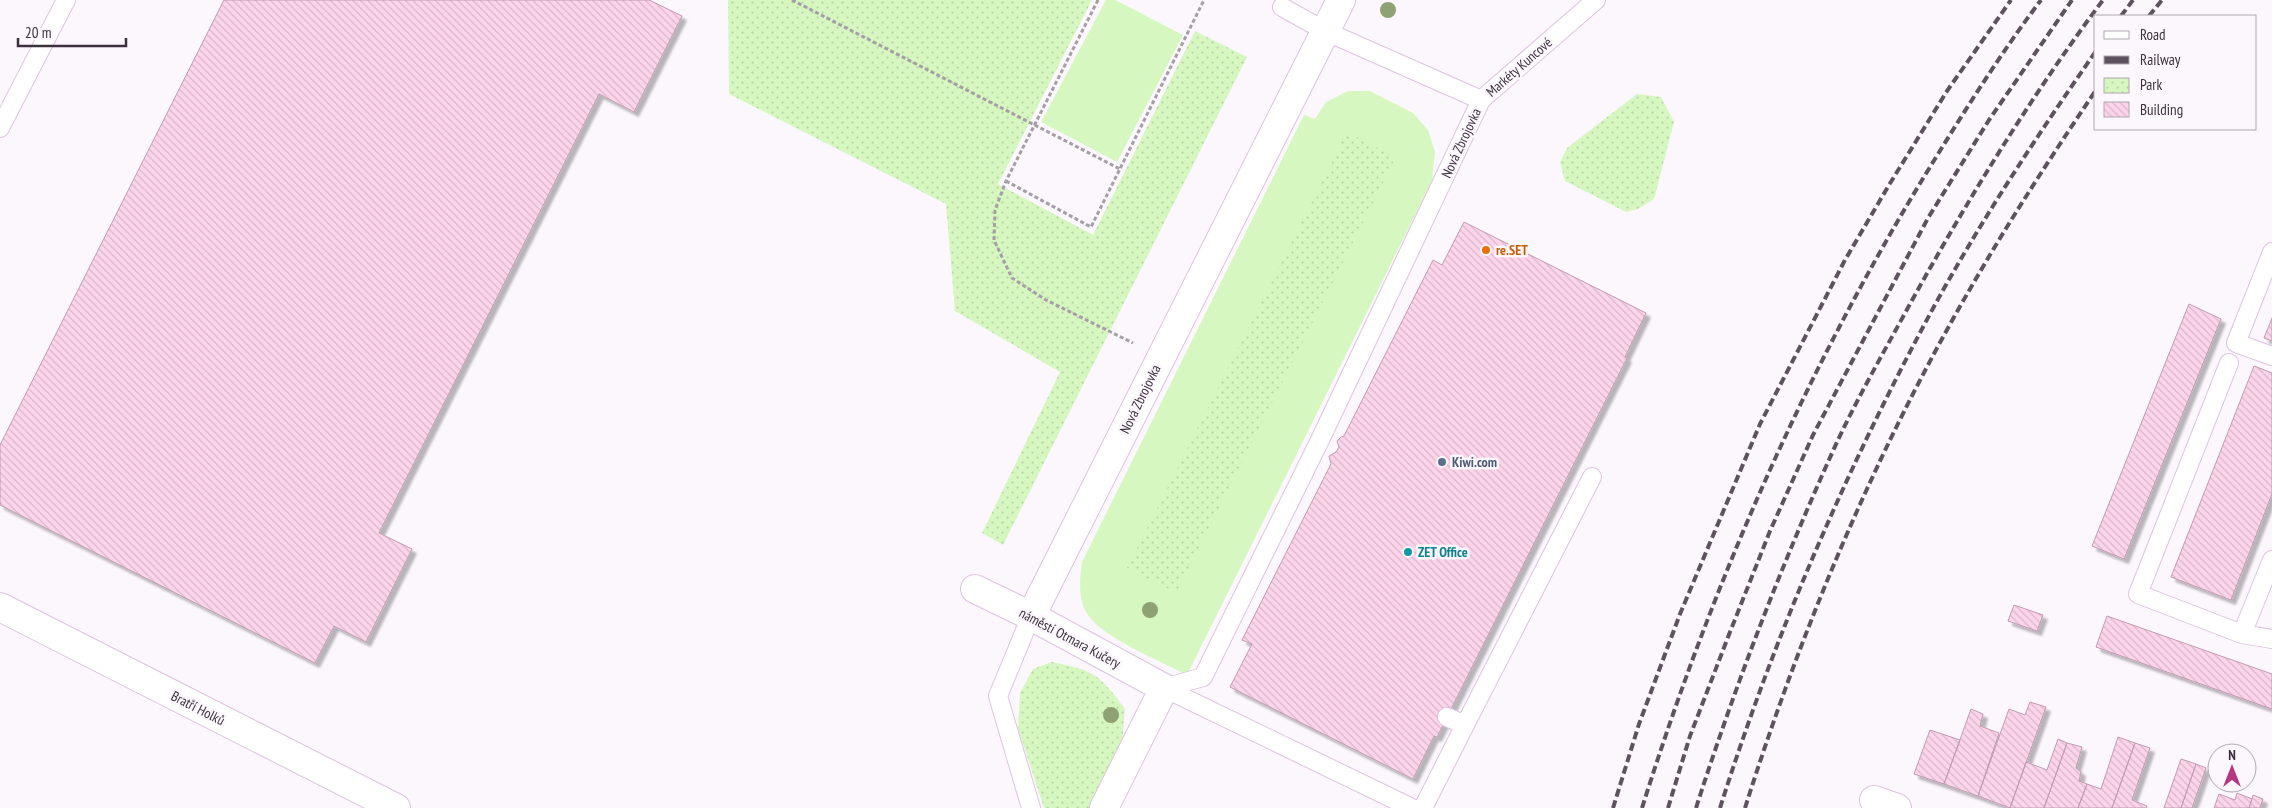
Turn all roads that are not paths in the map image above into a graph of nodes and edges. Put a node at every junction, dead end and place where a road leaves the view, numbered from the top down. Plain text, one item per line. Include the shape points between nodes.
1 (66, 0) edge
2 (1341, 0) edge
3 (1596, 0) edge
4 (1282, 8) dead end
5 (1325, 31) junction
6 (1481, 100) junction
7 (0, 128) edge
8 (2272, 252) edge
9 (2272, 356) edge
10 (2229, 364) dead end
11 (1592, 477) dead end
12 (2272, 560) edge
13 (975, 588) dead end
14 (0, 607) edge
15 (1031, 616) junction
16 (2242, 634) junction
17 (2272, 639) edge
18 (1164, 688) junction
19 (1447, 716) dead end
20 (1466, 726) junction
21 (396, 808) edge
22 (1031, 808) edge
23 (1104, 808) edge
24 (1412, 808) edge
25 (1423, 808) edge

1 - 7 lane
2 - 5 street, Nová Zbrojovka
3 - 6 lane, Markéty Kuncové
4 - 5 lane, Markéty Kuncové
5 - 6 lane, Markéty Kuncové
5 - 15 street, Nová Zbrojovka
6 - 18 lane, Nová Zbrojovka via 1320,440 1203,677
8 - 9 lane via 2236,343
10 - 16 lane via 2138,594
11 - 20 lane
12 - 16 lane
13 - 15 street, náměstí Otmara Kučery
14 - 21 street, Bratří Holků
15 - 18 street, náměstí Otmara Kučery
15 - 22 lane, Nová Zbrojovka via 998,696
16 - 17 lane
18 - 23 street
18 - 24 lane
19 - 20 lane
20 - 25 lane

